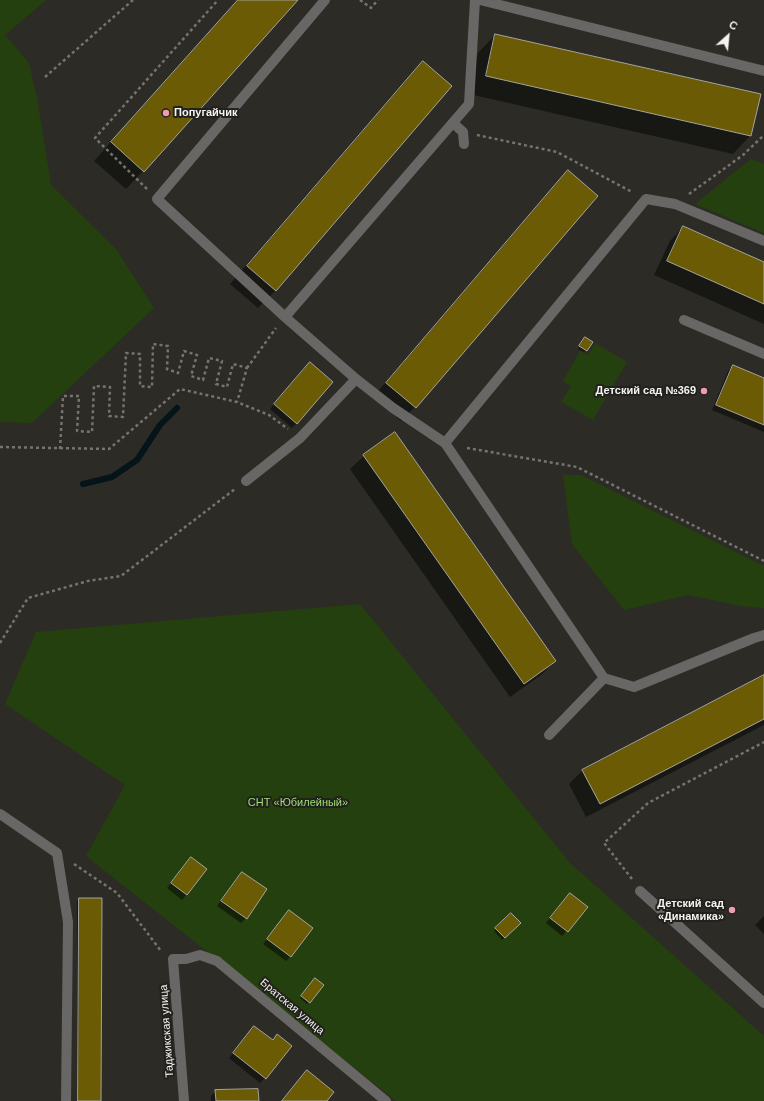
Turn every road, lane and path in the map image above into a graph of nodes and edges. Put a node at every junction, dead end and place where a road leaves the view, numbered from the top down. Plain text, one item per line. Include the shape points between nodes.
1 (132, 0) edge
2 (218, 0) edge
3 (324, 0) edge
4 (360, 0) edge
5 (378, 0) edge
6 (475, 0) edge
7 (480, 0) edge
8 (764, 71) edge
9 (45, 77) dead end
10 (453, 123) junction
11 (463, 132) junction
12 (764, 135) edge
13 (464, 144) dead end
14 (157, 199) junction
15 (646, 199) junction
16 (675, 204) junction
17 (764, 241) edge
18 (285, 317) junction
19 (684, 320) dead end
20 (764, 354) edge
21 (247, 368) junction
22 (356, 379) junction
23 (237, 402) junction
24 (300, 438) junction
25 (445, 443) junction
26 (0, 447) edge
27 (60, 449) junction
28 (246, 481) joint
29 (764, 561) edge
30 (764, 635) edge
31 (0, 643) edge
32 (604, 678) junction
33 (549, 735) dead end
34 (764, 742) edge
35 (0, 814) edge
36 (57, 853) junction
37 (640, 891) joint
38 (173, 959) junction
39 (764, 1003) edge
40 (66, 1101) edge
41 (184, 1101) edge
42 (386, 1101) edge

1 - 9 path
2 - 14 path via 96,138
3 - 14 street
4 - 5 path via 371,8
6 - 10 street via 469,104
7 - 8 street
10 - 11 street
10 - 18 street
11 - 13 street
11 - 15 path via 557,152
12 - 16 path via 742,155
14 - 18 street
15 - 16 street
15 - 25 street
16 - 17 street
18 - 21 path
18 - 22 street
19 - 20 street
21 - 23 path
21 - 27 path via 233,364 227,387 216,384 222,361 209,358 202,380 191,376 197,355 184,352 178,373 167,370 168,346 153,344 152,387 140,386 140,354 126,353 124,417 109,416 110,387 94,386 92,432 77,431 79,396 63,396
22 - 24 street
22 - 25 street
23 - 24 path via 269,414
23 - 27 path via 180,389 109,449
24 - 28 street
25 - 29 path via 577,467
25 - 32 street
26 - 27 path
28 - 31 path via 121,576 88,580 28,598
30 - 32 street via 634,687
32 - 33 street
34 - 37 path via 648,803 604,843
35 - 36 street
36 - 38 path via 117,893 159,950
36 - 40 street via 68,922
37 - 39 street
38 - 41 street, Таджикская улица
38 - 42 street, Братская улица via 200,955 217,961

